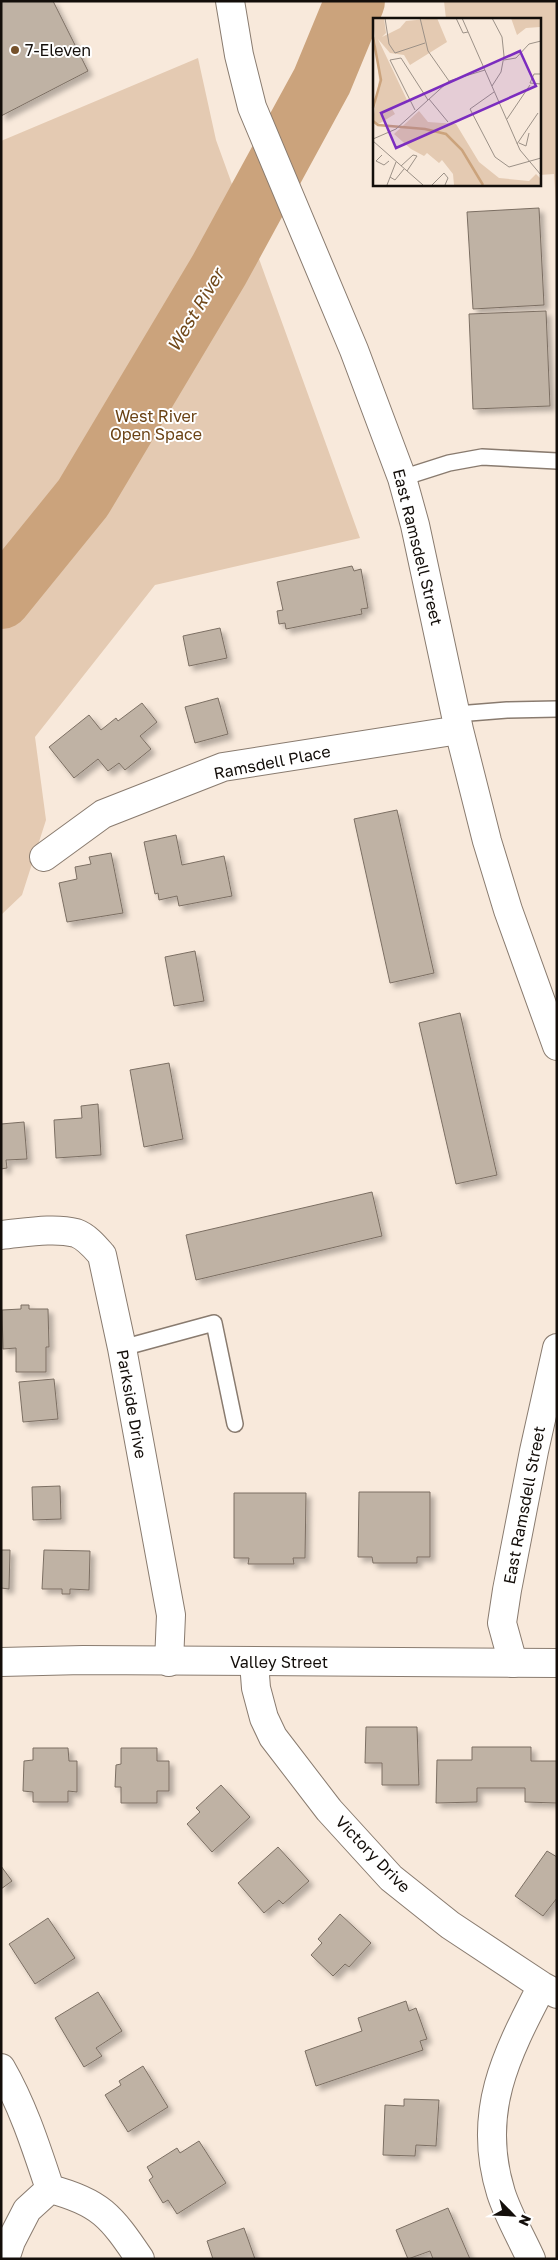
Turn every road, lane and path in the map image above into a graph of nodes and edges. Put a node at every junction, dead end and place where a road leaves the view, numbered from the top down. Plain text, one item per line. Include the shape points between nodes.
1 (230, 1) edge
2 (557, 461) edge
3 (402, 478) junction
4 (557, 709) edge
5 (458, 722) junction
6 (44, 857) dead end
7 (557, 1046) edge
8 (1, 1235) edge
9 (122, 1348) junction
10 (557, 1348) edge
11 (235, 1424) dead end
12 (1, 1662) edge
13 (169, 1662) junction
14 (254, 1662) junction
15 (513, 1663) junction
16 (557, 1663) edge
17 (549, 1990) edge
18 (1, 2068) edge
19 (50, 2189) junction
20 (5, 2259) edge
21 (140, 2259) edge
22 (531, 2259) edge

1 - 3 street, East Ramsdell Street via 252,107 354,350
2 - 3 lane via 482,457 449,463
3 - 5 street, East Ramsdell Street
4 - 5 lane via 507,710
5 - 6 street, Ramsdell Place via 223,767 103,814
5 - 7 street, East Ramsdell Street via 508,910
8 - 9 street, Parkside Drive via 54,1232 76,1234 92,1243 102,1255
9 - 11 lane via 214,1323
9 - 13 street, Parkside Drive via 171,1615
10 - 15 street, East Ramsdell Street via 502,1623
12 - 13 street, Valley Street
13 - 14 street, Valley Street
14 - 15 street, Valley Street
14 - 17 street, Victory Drive via 256,1688 273,1737 329,1810 391,1878 450,1925
15 - 16 street, Valley Street
17 - 22 street via 520,2029 496,2089 491,2121 493,2155 501,2193
18 - 19 street via 33,2137
19 - 20 street via 27,2210
19 - 21 street via 77,2196 103,2210

